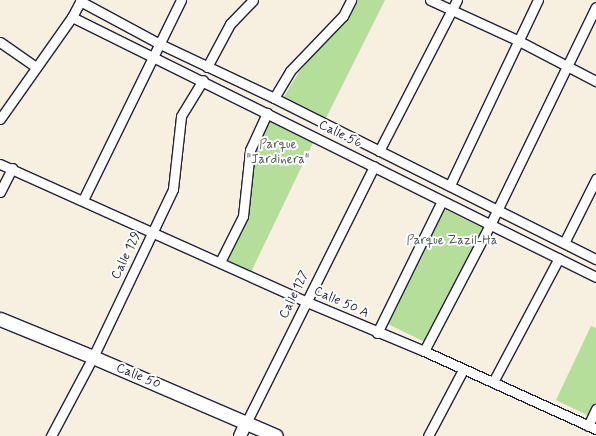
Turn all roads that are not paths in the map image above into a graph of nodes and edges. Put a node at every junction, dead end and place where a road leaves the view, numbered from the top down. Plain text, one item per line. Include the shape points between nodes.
1 (80, 0) edge
2 (181, 0) edge
3 (253, 0) edge
4 (351, 0) edge
5 (430, 0) edge
6 (457, 0) edge
7 (538, 0) edge
8 (596, 7) edge
9 (453, 10) junction
10 (72, 17) junction
11 (519, 41) junction
12 (0, 42) edge
13 (160, 44) junction
14 (153, 58) junction
15 (566, 66) junction
16 (36, 67) junction
17 (207, 67) junction
18 (202, 80) junction
19 (596, 81) edge
20 (274, 98) junction
21 (266, 113) junction
22 (0, 119) edge
23 (338, 130) junction
24 (331, 145) junction
25 (379, 151) junction
26 (0, 164) edge
27 (374, 166) junction
28 (12, 168) junction
29 (596, 179) edge
30 (450, 185) junction
31 (0, 192) edge
32 (83, 200) junction
33 (442, 201) junction
34 (498, 209) junction
35 (490, 225) junction
36 (153, 231) junction
37 (564, 244) junction
38 (560, 258) junction
39 (596, 259) edge
40 (220, 262) junction
41 (596, 277) edge
42 (307, 302) junction
43 (0, 319) edge
44 (377, 332) junction
45 (424, 351) junction
46 (93, 357) junction
47 (463, 370) junction
48 (493, 382) junction
49 (596, 409) edge
50 (246, 423) junction
51 (592, 428) edge
52 (52, 436) edge
53 (240, 436) edge
54 (276, 436) edge
55 (428, 436) edge

1 - 10 street
1 - 13 street, Calle 56
2 - 13 street
3 - 17 street via 230,24
4 - 20 street via 343,16 290,71
5 - 9 street
6 - 9 street
7 - 11 street
8 - 15 street
9 - 11 street
9 - 25 street
10 - 14 street, Calle 56
10 - 16 street
11 - 15 street
11 - 30 street
12 - 16 street
13 - 14 street
13 - 17 street, Calle 56
14 - 18 street, Calle 56
14 - 32 street
15 - 19 street
15 - 34 street
16 - 22 street
17 - 20 street, Calle 56
18 - 21 street, Calle 56
18 - 36 street, Calle 129 via 181,116 173,189
20 - 23 street, Calle 56
21 - 24 street, Calle 56
21 - 40 street via 250,150 243,216
23 - 24 street
23 - 25 street, Calle 56
24 - 27 street, Calle 56
25 - 30 street, Calle 56
26 - 28 street, Calle 50 A
27 - 33 street, Calle 56
27 - 42 street, Calle 127
28 - 31 street
28 - 32 street, Calle 50 A
29 - 37 street
30 - 34 street, Calle 56
32 - 36 street, Calle 50 A
33 - 35 street, Calle 56
33 - 44 street
34 - 35 street
34 - 37 street, Calle 56
35 - 38 street, Calle 56
35 - 45 street
36 - 40 street, Calle 50 A
36 - 46 street, Calle 129
37 - 39 street, Calle 56
38 - 41 street, Calle 56
38 - 48 street
40 - 42 street, Calle 50 A
42 - 44 street, Calle 50 A
42 - 50 street, Calle 127
43 - 46 main road, Calle 50
44 - 45 street, Calle 50 A
45 - 47 street, Calle 50 A
46 - 50 main road, Calle 50
46 - 52 street, Calle 129
47 - 48 street, Calle 50 A
47 - 55 street
48 - 51 street, Calle 50 A
49 - 51 street
50 - 53 street, Calle 127
50 - 54 main road, Calle 50

